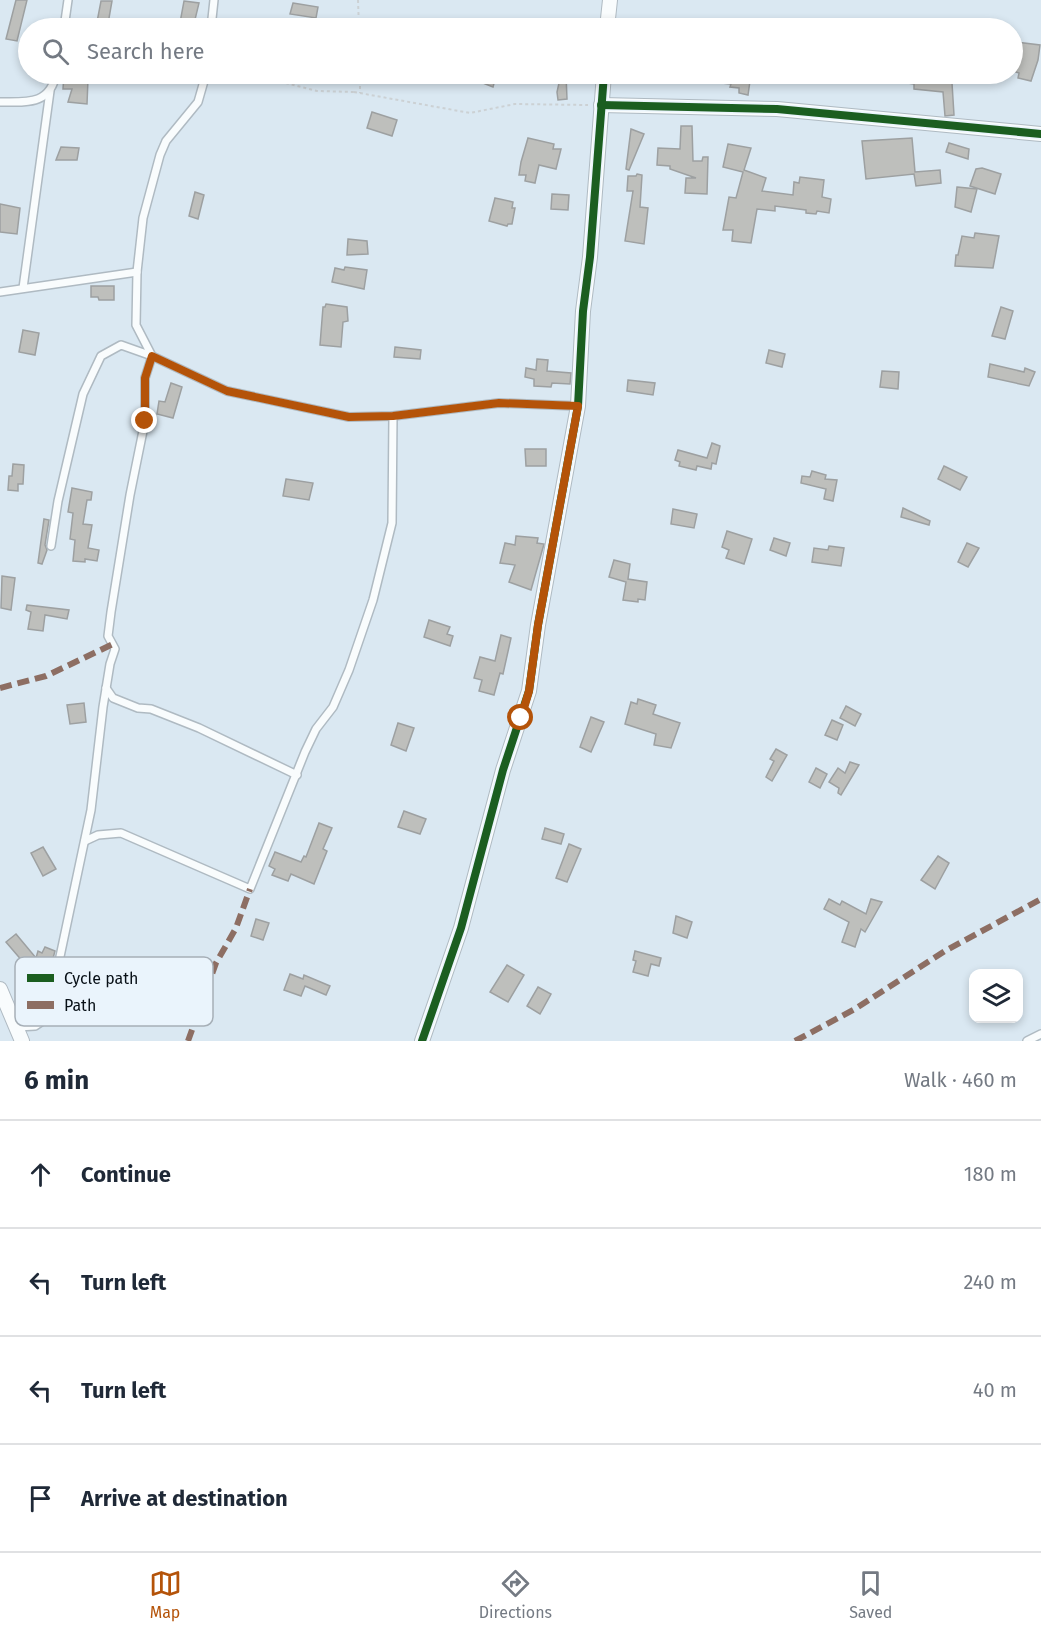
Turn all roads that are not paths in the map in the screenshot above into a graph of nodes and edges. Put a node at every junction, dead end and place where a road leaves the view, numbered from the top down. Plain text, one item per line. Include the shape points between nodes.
1 (68, 0) edge
2 (214, 0) edge
3 (610, 0) edge
4 (65, 18) edge
5 (212, 18) edge
6 (609, 18) edge
7 (52, 84) edge
8 (203, 84) edge
9 (603, 84) edge
10 (50, 91) junction
11 (0, 102) edge
12 (601, 105) junction
13 (1041, 134) edge
14 (137, 272) junction
15 (23, 288) junction
16 (0, 292) edge
17 (152, 356) junction
18 (578, 406) junction
19 (393, 416) junction
20 (51, 546) dead end
21 (106, 688) junction
22 (297, 774) junction
23 (85, 842) junction
24 (60, 957) edge
25 (0, 989) edge
26 (15, 1023) edge
27 (35, 1026) edge
28 (20, 1034) edge
29 (1041, 1034) edge
30 (422, 1041) edge
31 (1027, 1041) edge

1 - 4 lane
2 - 5 lane
3 - 6 street
7 - 10 lane
8 - 14 lane via 198,102 166,141 154,171 143,218
9 - 12 street
10 - 11 lane via 41,99
10 - 15 lane
12 - 13 street via 777,109
12 - 18 street
14 - 15 lane
14 - 17 lane via 136,325
15 - 16 lane
17 - 19 lane via 227,391 349,417
17 - 20 lane via 121,345 101,356 83,394 57,501
17 - 21 lane via 145,378 145,421 111,612 108,636 115,649
18 - 19 lane via 499,403
18 - 30 street via 529,691 461,928
19 - 22 lane via 392,523 373,600 350,670 333,707 316,729
21 - 22 lane via 113,698 199,728
21 - 23 lane
22 - 23 lane via 250,889 121,833 98,835
23 - 24 lane
25 - 26 street
27 - 28 lane
29 - 31 lane

